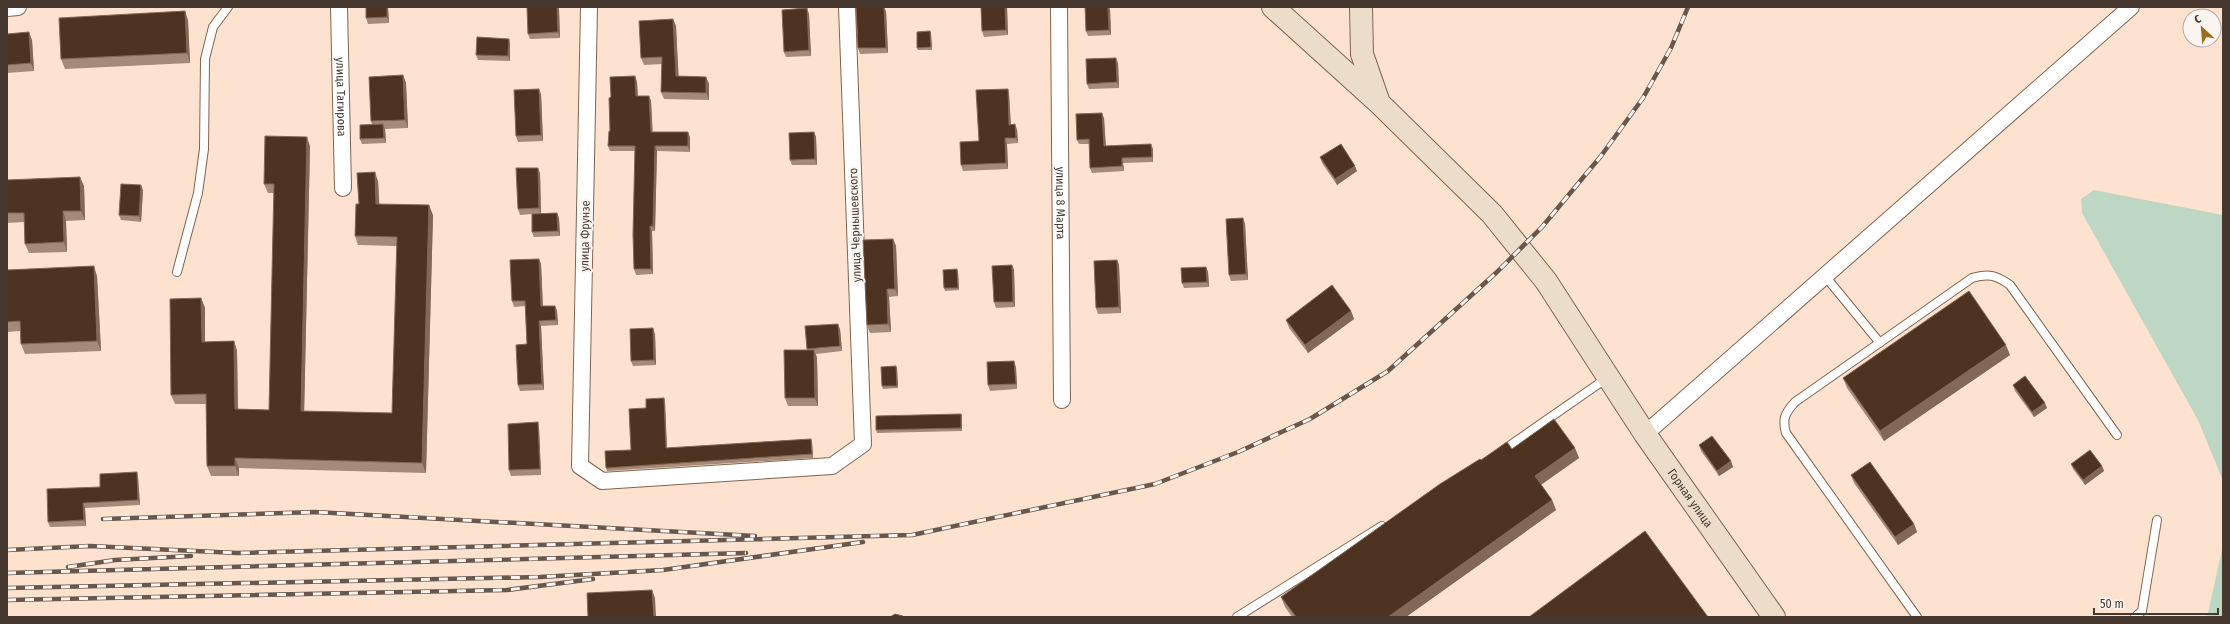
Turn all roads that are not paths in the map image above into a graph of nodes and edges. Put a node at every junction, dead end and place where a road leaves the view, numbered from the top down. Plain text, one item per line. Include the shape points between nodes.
1 (18, 7) edge
2 (228, 7) edge
3 (340, 7) edge
4 (589, 7) edge
5 (847, 7) edge
6 (1059, 7) edge
7 (1273, 7) edge
8 (1361, 7) edge
9 (2131, 7) edge
10 (7, 8) edge
11 (1379, 103) junction
12 (343, 188) dead end
13 (177, 272) dead end
14 (1825, 276) junction
15 (1880, 343) junction
16 (1608, 377) junction
17 (1062, 400) dead end
18 (1645, 434) junction
19 (2117, 435) dead end
20 (863, 444) joint
21 (1493, 456) edge
22 (1392, 520) edge
23 (2157, 520) dead end
24 (1236, 617) edge
25 (1774, 617) edge
26 (1917, 617) edge
27 (2134, 617) edge

1 - 10 street
2 - 13 lane via 213,27 205,59 204,149 198,193
3 - 12 street, улица Тагирова
4 - 20 street, улица Фрунзе via 580,466 602,481 832,466
5 - 20 street, улица Чернышевского
6 - 17 street, улица 8 Марта
7 - 11 main road, Горная улица
8 - 11 main road via 1362,54
9 - 14 street
11 - 16 main road, Горная улица via 1492,214 1546,281
14 - 15 lane
14 - 18 street
15 - 19 lane via 1972,278 1986,274 1998,276 2010,285
15 - 26 lane via 1794,402 1786,412 1783,422 1786,433
16 - 18 main road, Горная улица
16 - 21 lane
18 - 25 main road, Горная улица
22 - 24 lane
23 - 27 lane via 2142,611

